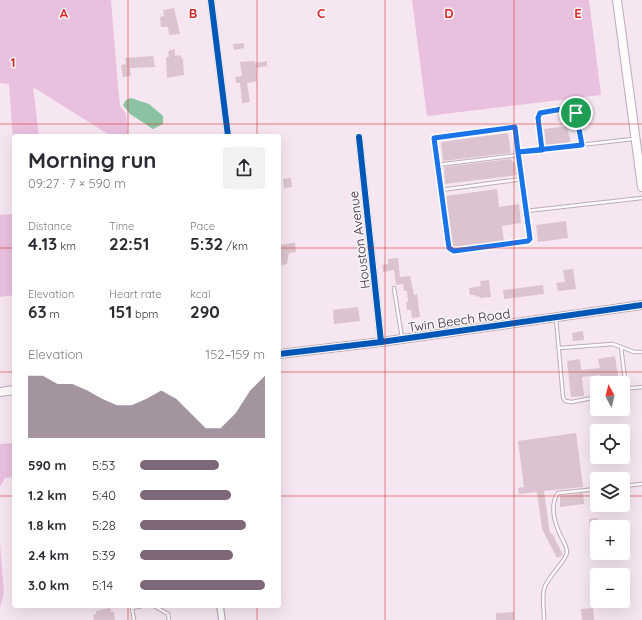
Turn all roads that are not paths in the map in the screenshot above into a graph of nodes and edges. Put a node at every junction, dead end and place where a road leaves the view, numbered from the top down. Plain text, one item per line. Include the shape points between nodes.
1 (211, 0) edge
2 (617, 0) edge
3 (228, 134) edge
4 (359, 136) dead end
5 (636, 139) junction
6 (582, 145) junction
7 (542, 150) junction
8 (518, 154) junction
9 (438, 165) junction
10 (522, 179) junction
11 (642, 186) edge
12 (441, 190) junction
13 (642, 198) edge
14 (526, 210) junction
15 (394, 288) dead end
16 (642, 306) edge
17 (556, 317) junction
18 (402, 339) junction
19 (381, 342) junction
20 (621, 346) junction
21 (559, 348) junction
22 (642, 352) edge
23 (281, 354) edge
24 (624, 376) edge
25 (642, 387) edge
26 (630, 388) edge
27 (12, 390) edge
28 (0, 392) edge
29 (590, 398) edge
30 (642, 484) edge
31 (630, 485) edge
32 (590, 490) edge
33 (132, 608) edge
34 (158, 608) edge
35 (220, 608) edge
36 (134, 620) edge
37 (169, 620) edge
38 (222, 620) edge
39 (544, 620) edge

1 - 3 street
2 - 5 street
4 - 19 street, Houston Avenue
5 - 6 lane
5 - 11 street
6 - 7 lane
6 - 7 lane via 576,113 568,108 540,113 538,118
7 - 8 lane
8 - 9 lane
8 - 9 lane via 515,127 434,138
8 - 10 lane
9 - 12 lane
10 - 12 lane
10 - 14 lane
12 - 14 lane via 449,248 454,251 528,241 530,239
13 - 14 lane
15 - 18 lane
16 - 17 street, Twin Beech Road
17 - 18 street, Twin Beech Road
17 - 21 lane
18 - 19 street, Twin Beech Road
19 - 23 street, Twin Beech Road
20 - 21 lane via 613,344
20 - 22 lane via 634,352
20 - 24 lane
21 - 29 lane via 565,401
25 - 26 lane
27 - 28 street
30 - 31 lane
32 - 39 lane via 558,494 554,499 553,509 558,531 567,553 544,588
33 - 36 lane
34 - 37 lane via 168,614
35 - 38 street

